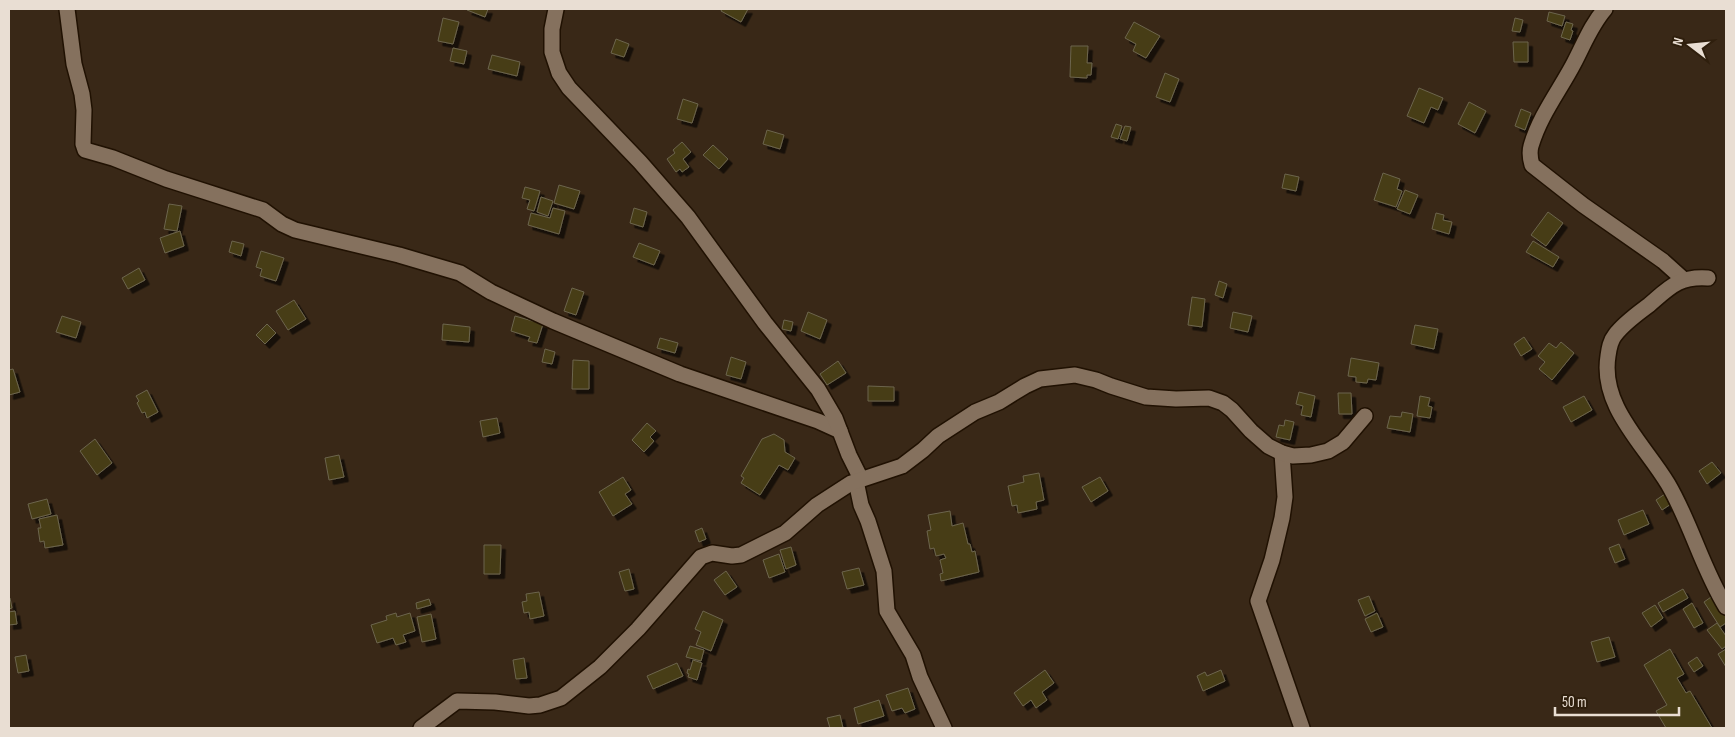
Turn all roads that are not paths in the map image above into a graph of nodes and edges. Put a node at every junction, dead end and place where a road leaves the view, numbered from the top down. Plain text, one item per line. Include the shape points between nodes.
1 (67, 9) edge
2 (556, 9) edge
3 (1605, 9) edge
4 (1708, 278) dead end
5 (1683, 279) junction
6 (1365, 416) dead end
7 (840, 431) junction
8 (1282, 453) junction
9 (858, 480) junction
10 (1726, 608) edge
11 (421, 728) edge
12 (944, 728) edge
13 (1302, 728) edge

1 - 7 street via 74,64 82,94 85,150 263,210 294,230 460,273 491,292 571,329 680,374
2 - 7 street via 552,52 568,88 688,217 818,389
3 - 5 street via 1592,25 1544,114 1529,154 1532,165 1664,261
4 - 5 street
5 - 10 street via 1624,324 1614,336 1607,364 1607,380 1621,415 1668,484
6 - 8 street via 1343,442 1328,452 1293,456
7 - 9 street
8 - 9 street via 1268,446 1223,403 1209,398 1146,396 1075,375 1032,382 953,426 902,466
8 - 13 street via 1285,497 1282,518 1258,600
9 - 11 street via 817,505 785,533 741,555 712,553 701,556 638,629 600,667 561,698 530,706 457,701
9 - 12 street via 861,505 884,571 887,611 913,655

